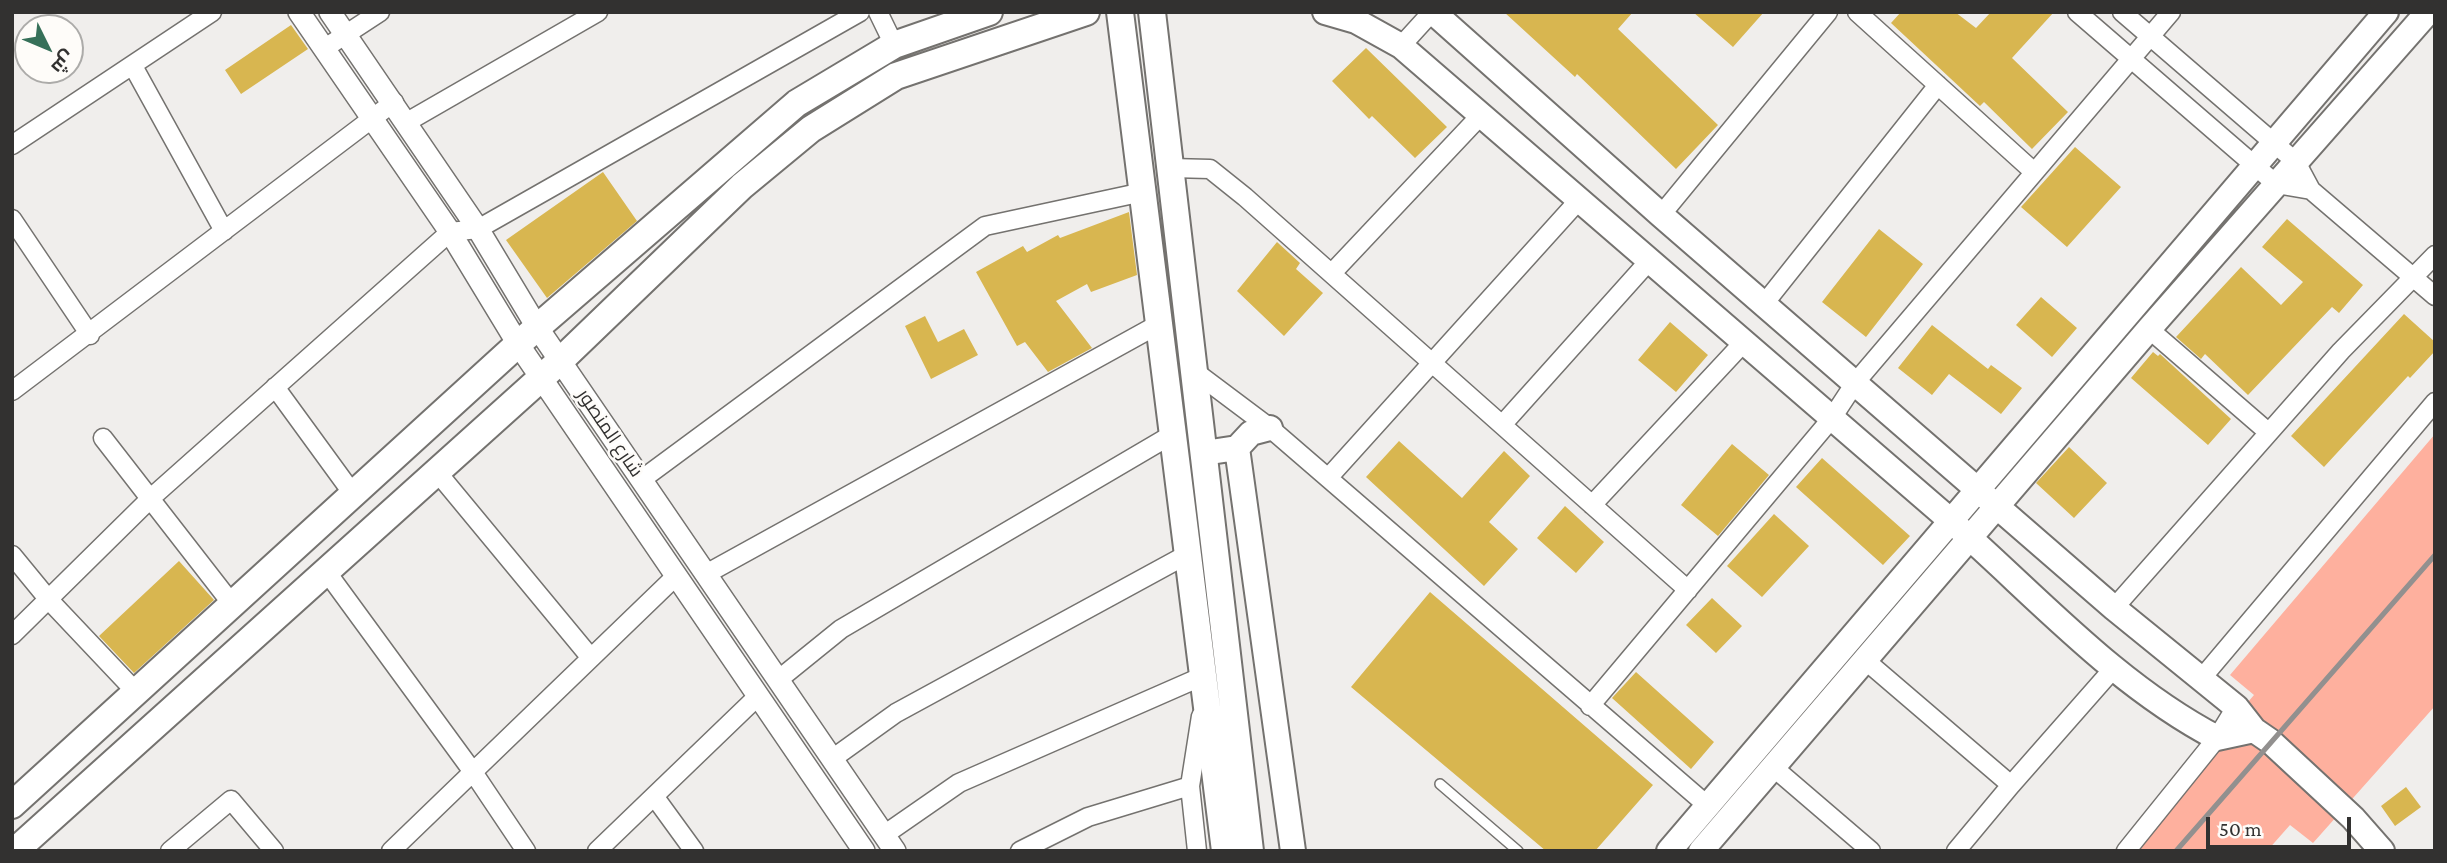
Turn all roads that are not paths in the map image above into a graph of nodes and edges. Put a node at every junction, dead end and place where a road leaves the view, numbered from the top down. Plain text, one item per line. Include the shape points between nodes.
1 (212, 12) edge
2 (299, 12) edge
3 (330, 12) edge
4 (380, 12) edge
5 (598, 12) edge
6 (859, 12) edge
7 (878, 12) edge
8 (989, 12) edge
9 (1086, 12) edge
10 (1120, 12) edge
11 (1152, 12) edge
12 (1325, 12) edge
13 (1433, 12) edge
14 (1828, 12) edge
15 (1857, 12) edge
16 (2077, 12) edge
17 (2122, 12) edge
18 (2171, 12) edge
19 (2386, 12) edge
20 (2428, 12) edge
21 (345, 34) junction
22 (2150, 37) junction
23 (894, 46) junction
24 (1401, 46) junction
25 (324, 48) junction
26 (2130, 59) junction
27 (133, 66) junction
28 (1938, 85) junction
29 (394, 102) junction
30 (1481, 115) junction
31 (375, 118) junction
32 (407, 122) junction
33 (2273, 143) junction
34 (12, 145) edge
35 (2296, 162) junction
36 (2253, 165) junction
37 (1171, 168) junction
38 (2034, 172) junction
39 (2277, 184) junction
40 (2311, 190) junction
41 (1143, 192) junction
42 (1580, 200) junction
43 (1661, 215) junction
44 (12, 219) edge
45 (478, 229) junction
46 (224, 231) junction
47 (450, 232) junction
48 (2435, 255) edge
49 (1649, 261) junction
50 (1332, 273) junction
51 (2414, 279) junction
52 (2435, 296) edge
53 (1764, 304) junction
54 (1159, 324) junction
55 (2149, 329) junction
56 (90, 335) junction
57 (527, 335) junction
58 (1744, 342) junction
59 (1433, 363) junction
60 (551, 370) junction
61 (1195, 371) junction
62 (1855, 383) junction
63 (275, 387) junction
64 (12, 391) edge
65 (2435, 402) edge
66 (1832, 418) junction
67 (1502, 425) junction
68 (1270, 428) junction
69 (2268, 432) junction
70 (1173, 434) junction
71 (103, 438) dead end
72 (1237, 448) junction
73 (1204, 453) junction
74 (437, 472) junction
75 (1328, 478) junction
76 (641, 480) junction
77 (353, 494) junction
78 (152, 497) junction
79 (1987, 498) junction
80 (1592, 505) junction
81 (1961, 529) junction
82 (1188, 554) junction
83 (12, 555) edge
84 (326, 571) junction
85 (706, 574) junction
86 (676, 576) junction
87 (1688, 590) junction
88 (49, 600) junction
89 (232, 604) junction
90 (2114, 608) junction
91 (12, 635) edge
92 (591, 658) junction
93 (1866, 660) junction
94 (2113, 669) junction
95 (2201, 679) junction
96 (778, 680) junction
97 (1204, 683) junction
98 (136, 692) junction
99 (758, 696) junction
100 (1590, 706) junction
101 (2236, 707) junction
102 (2254, 730) junction
103 (2217, 738) junction
104 (832, 759) junction
105 (1227, 761) junction
106 (1773, 767) junction
107 (473, 772) junction
108 (1440, 784) dead end
109 (2011, 785) junction
110 (1190, 786) junction
111 (654, 796) junction
112 (12, 804) edge
113 (1708, 806) junction
114 (889, 843) edge
115 (14, 849) edge
116 (170, 851) edge
117 (274, 851) edge
118 (391, 851) edge
119 (526, 851) edge
120 (597, 851) edge
121 (694, 851) edge
122 (864, 851) edge
123 (1020, 851) edge
124 (1197, 851) edge
125 (1225, 851) edge
126 (1250, 851) edge
127 (1293, 851) edge
128 (1518, 851) edge
129 (1669, 851) edge
130 (1701, 851) edge
131 (1871, 851) edge
132 (1956, 851) edge
133 (2126, 851) edge
134 (2382, 851) edge

1 - 27 street
2 - 25 street, شارع المنصور
3 - 21 street, شارع المنصور
4 - 21 street
5 - 32 street
6 - 45 street
7 - 23 street
8 - 23 main road
9 - 60 main road via 896,76 811,129 742,186
10 - 41 main road
11 - 37 main road
12 - 24 main road via 1356,21
13 - 24 street
13 - 43 main road
14 - 43 street
15 - 28 street
16 - 26 street
17 - 22 street
18 - 22 street
19 - 33 main road
20 - 35 main road
21 - 25 street
21 - 29 street, شارع المنصور
22 - 26 street
22 - 33 street
23 - 57 main road via 797,103
24 - 30 main road
25 - 31 street, شارع المنصور
26 - 36 street
26 - 38 street
27 - 34 street
27 - 46 street
28 - 38 street
28 - 53 street
29 - 31 street
29 - 32 street, شارع المنصور
30 - 42 main road
30 - 50 street
31 - 46 street
31 - 47 street, شارع المنصور
32 - 45 street, شارع المنصور
33 - 35 street
33 - 36 main road
35 - 39 main road
35 - 40 street
36 - 39 street
36 - 79 main road
37 - 50 street via 1210,169
37 - 61 main road
38 - 62 street
39 - 40 street
39 - 55 main road
40 - 51 street
41 - 54 main road
41 - 76 street via 985,226
42 - 49 main road
42 - 59 street
43 - 53 main road
44 - 56 street
45 - 47 street
45 - 57 street, شارع المنصور
46 - 56 street
47 - 57 street, شارع المنصور
47 - 63 street
48 - 51 street
49 - 58 main road
49 - 67 street
50 - 59 street
51 - 52 street
51 - 69 street
53 - 62 main road
54 - 70 main road
54 - 85 street
55 - 69 street
55 - 79 main road
56 - 64 street
57 - 60 street, شارع المنصور
57 - 77 main road
58 - 66 main road
58 - 80 street
59 - 67 street
59 - 75 street
60 - 74 main road
60 - 76 street, شارع المنصور
60 - 86 street, شارع المنصور
61 - 68 street
61 - 73 main road
62 - 66 street
62 - 79 main road
63 - 77 street
63 - 78 street
65 - 95 street
66 - 81 main road
66 - 87 street
67 - 80 street
68 - 72 main road via 1251,433
68 - 75 street
69 - 90 street
70 - 82 main road
70 - 96 street via 841,629
71 - 78 street
72 - 73 main road
72 - 127 main road
73 - 105 main road
74 - 84 main road
74 - 92 street
75 - 100 street
76 - 85 street, شارع المنصور
77 - 89 main road
78 - 88 street
78 - 89 street
79 - 81 main road
79 - 90 main road
80 - 87 street
81 - 93 main road
81 - 94 main road
81 - 113 main road
82 - 97 main road
82 - 104 street via 896,713
83 - 88 street
84 - 107 street
84 - 115 main road
85 - 96 street, شارع المنصور
86 - 92 street
86 - 99 street, شارع المنصور
87 - 100 street
88 - 91 street
88 - 98 street
89 - 98 main road
90 - 95 main road
92 - 107 street
93 - 106 main road
93 - 109 street
94 - 103 main road via 2184,721
94 - 109 street
95 - 101 main road
96 - 99 street
96 - 104 street, شارع المنصور
97 - 105 main road
97 - 110 street
97 - 114 street via 959,783
98 - 112 main road
99 - 111 street
99 - 122 street, شارع المنصور
100 - 113 street
101 - 102 main road
101 - 103 street
102 - 103 main road
102 - 134 main road via 2353,818
103 - 133 street
104 - 114 street, شارع المنصور
105 - 125 main road
105 - 126 main road
106 - 130 main road
106 - 131 street
107 - 118 street
107 - 119 street
108 - 128 lane
109 - 132 street
110 - 123 street via 1088,817
110 - 124 street
111 - 120 street
111 - 121 street
113 - 129 main road
116 - 117 street via 231,800

